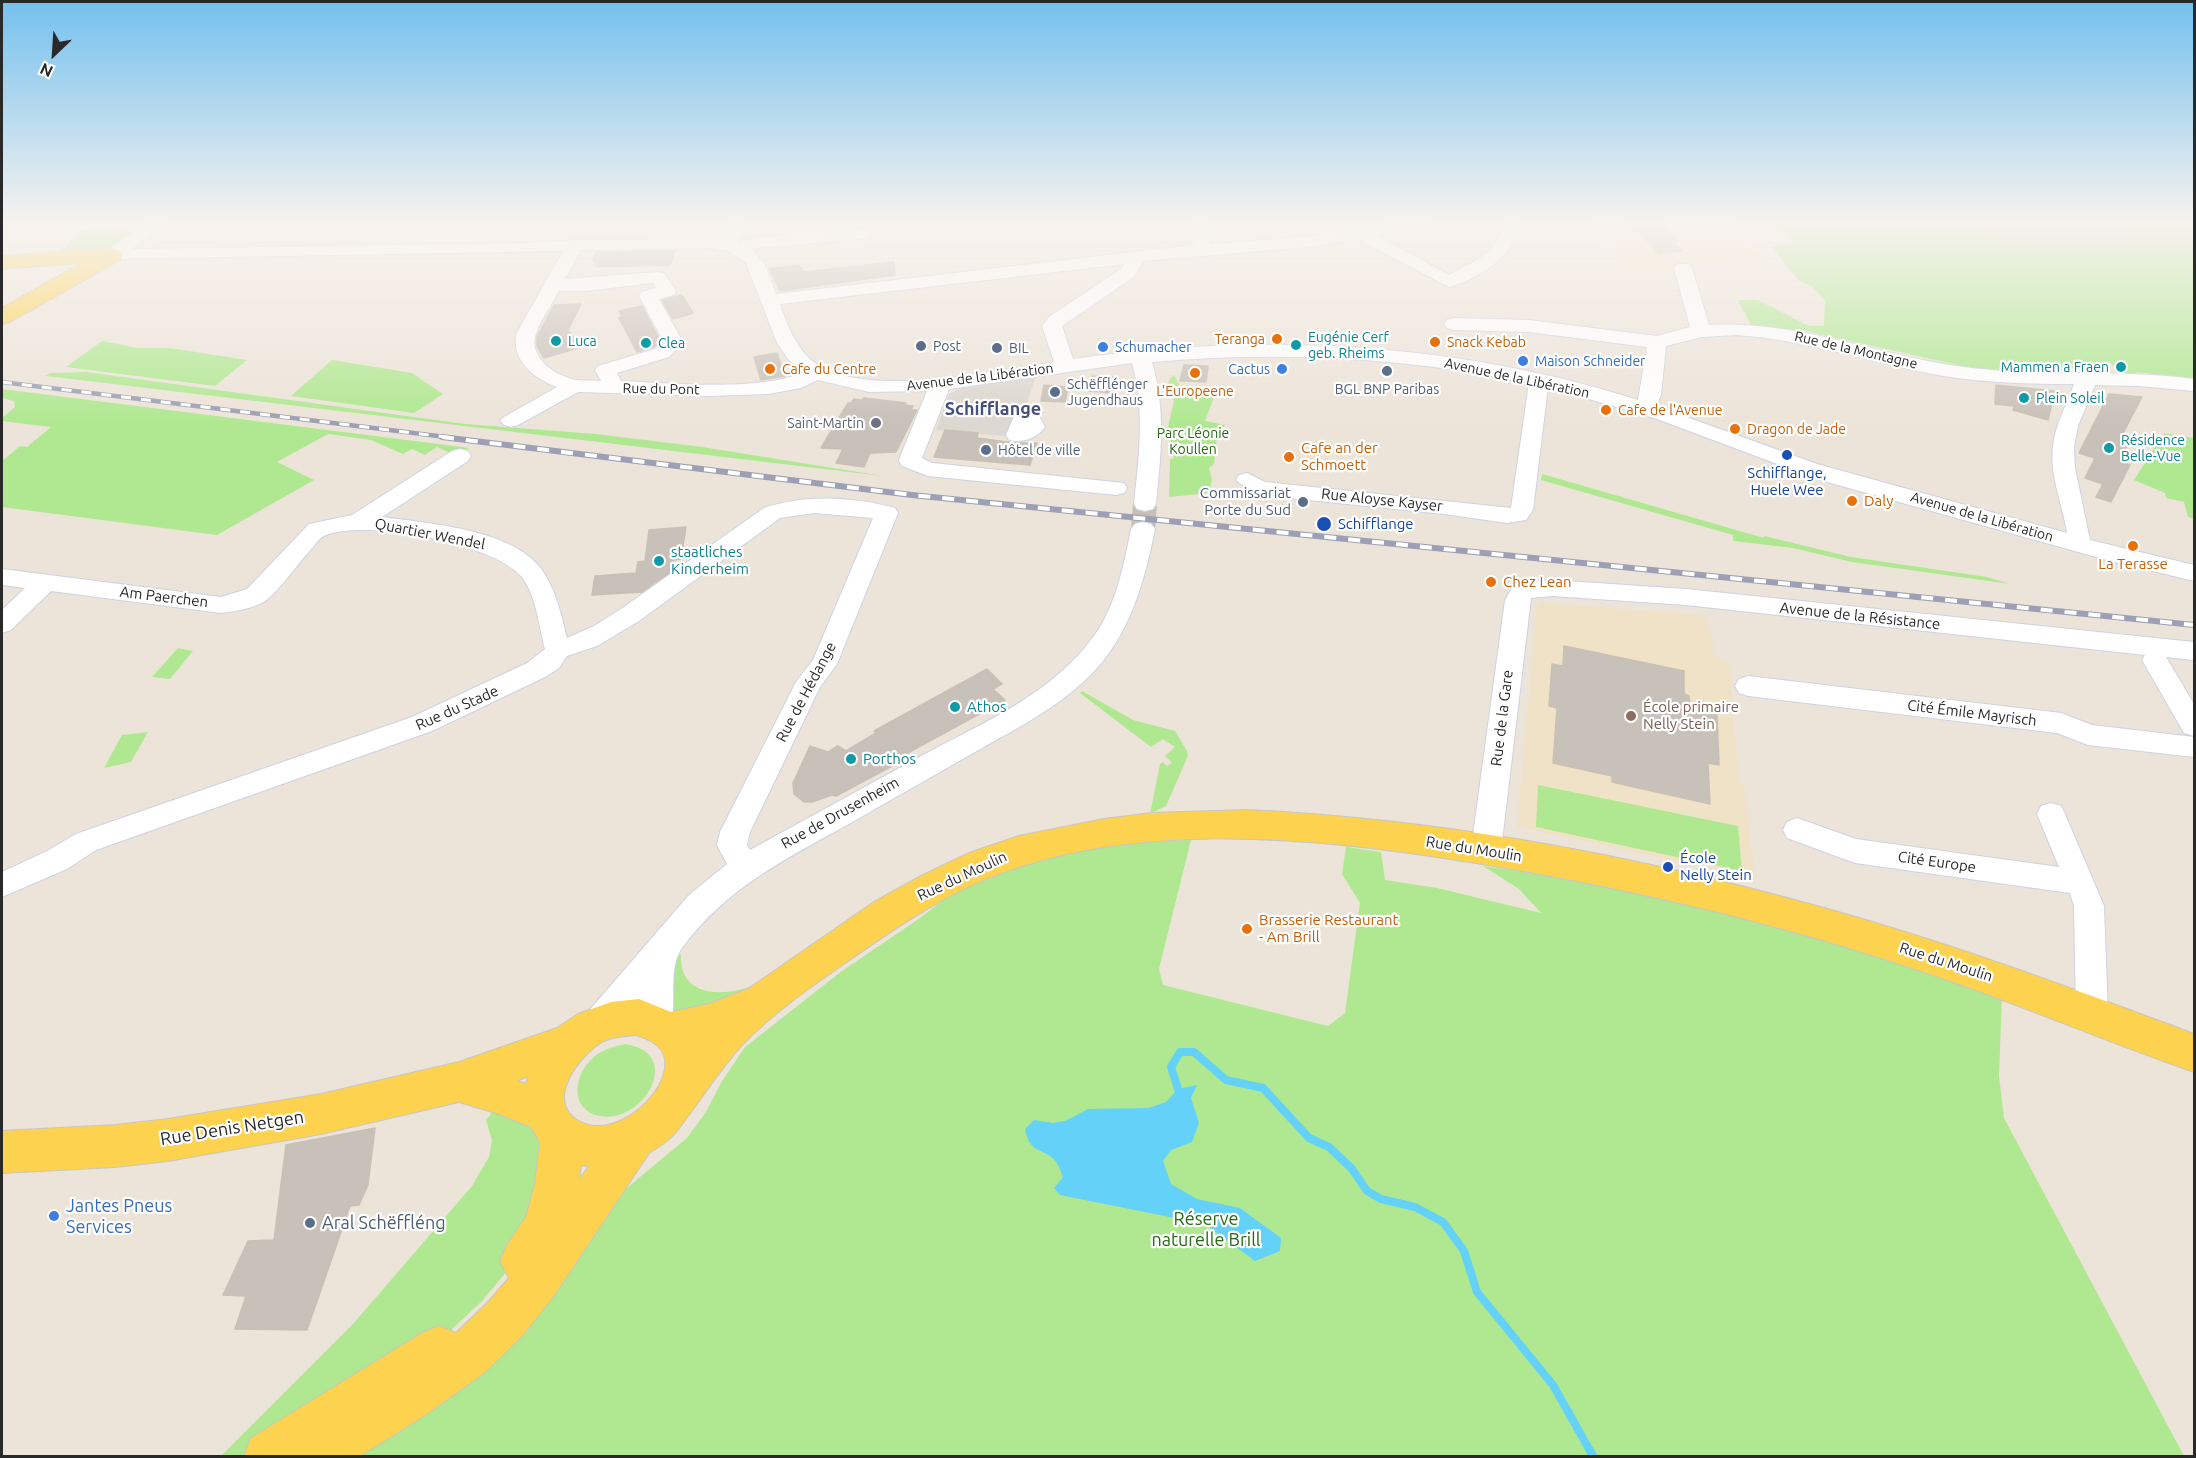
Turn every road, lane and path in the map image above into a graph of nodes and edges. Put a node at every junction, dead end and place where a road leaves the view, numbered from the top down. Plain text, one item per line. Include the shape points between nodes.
1 (50, 290) edge
2 (550, 290) edge
3 (666, 290) edge
4 (765, 290) edge
5 (856, 290) edge
6 (1104, 290) edge
7 (1450, 290) edge
8 (1689, 290) edge
9 (769, 300) junction
10 (2, 317) edge
11 (1455, 324) junction
12 (1701, 331) junction
13 (1657, 342) junction
14 (1140, 356) junction
15 (1461, 365) junction
16 (1066, 367) junction
17 (817, 373) junction
18 (2087, 377) junction
19 (1539, 380) junction
20 (2194, 384) edge
21 (940, 385) junction
22 (574, 386) junction
23 (615, 389) junction
24 (1645, 408) junction
25 (511, 421) dead end
26 (460, 456) dead end
27 (1247, 480) dead end
28 (1116, 488) dead end
29 (887, 513) joint
30 (359, 521) junction
31 (2079, 544) junction
32 (2194, 573) edge
33 (2, 577) edge
34 (46, 582) junction
35 (1524, 590) joint
36 (2, 624) edge
37 (558, 650) junction
38 (2194, 651) edge
39 (2155, 660) dead end
40 (1748, 686) dead end
41 (2194, 730) edge
42 (2051, 814) dead end
43 (1797, 830) dead end
44 (1486, 850) junction
45 (744, 868) junction
46 (2081, 882) junction
47 (2, 885) edge
48 (666, 946) junction
49 (768, 996) junction
50 (2092, 1014) junction
51 (664, 1026) junction
52 (585, 1033) junction
53 (2194, 1053) edge
54 (459, 1082) junction
55 (680, 1093) junction
56 (554, 1125) junction
57 (634, 1138) junction
58 (2, 1152) edge
59 (269, 1456) edge
60 (314, 1456) edge

1 - 10 main road
2 - 22 street via 526,334 524,347 540,370
3 - 23 street via 648,296 673,342 662,353 605,370
4 - 9 street
5 - 9 street
6 - 16 street via 1052,326
7 - 11 street
8 - 12 street
9 - 17 street via 787,345 800,363
11 - 13 street via 1529,326
11 - 15 street
12 - 13 street, Rue de la Montagne
12 - 18 street, Rue de la Montagne via 1743,330 1800,336 1968,374
13 - 24 street via 1651,394
14 - 15 street, Avenue de la Libération via 1341,354
14 - 16 street, Avenue de la Libération
14 - 45 street, Rue de Drusenheim via 1150,393 1152,422 1144,516 1134,572 1117,617 1093,656 1035,706
15 - 19 street, Avenue de la Libération
16 - 21 street, Avenue de la Libération
17 - 21 street, Avenue de la Libération via 858,384
17 - 23 street, Rue du Pont via 780,387
18 - 20 street, Rue de la Montagne
18 - 31 street via 2065,436 2063,456
19 - 24 street, Avenue de la Libération
19 - 27 street, Rue Aloyse Kayser via 1522,510 1518,515 1260,488
21 - 28 street via 911,457 914,465
22 - 23 street, Rue du Pont
22 - 25 street
24 - 31 street, Avenue de la Libération via 1813,470
26 - 30 street, Quartier Wendel
29 - 37 street, Rue du Stade via 783,508 594,638
29 - 45 street, Rue de Hédange via 824,664 809,682 735,832 732,845
30 - 34 street, Am Paerchen via 317,529 256,594 242,601 221,605
30 - 37 street, Quartier Wendel via 476,541 512,556 529,569 540,587
31 - 32 street, Avenue de la Libération
33 - 34 street, Am Paerchen
34 - 36 street
35 - 38 street, Avenue de la Résistance via 1552,588 1686,597
35 - 44 street, Rue de la Gare via 1517,600
37 - 47 street, Rue du Stade via 536,670 422,724 86,842
39 - 41 street, Cité Émile Mayrisch
40 - 41 street, Cité Émile Mayrisch via 2061,723 2088,735
42 - 46 street
43 - 46 street, Cité Europe via 1855,851
44 - 49 main road, Rue du Moulin via 1306,826 1189,824 1084,837 1007,854 931,888 875,921
44 - 50 main road, Rue du Moulin via 1662,882 1762,907 1876,939
45 - 48 street, Rue de Drusenheim via 700,904
46 - 50 street via 2089,906
48 - 51 street via 656,987
48 - 52 street, Rue de Drusenheim
49 - 51 main road via 713,1021
49 - 55 main road via 721,1039
50 - 53 main road, Rue du Moulin
51 - 52 main road via 639,1017 619,1018
51 - 55 main road via 681,1043 686,1058
52 - 54 main road, Rue Denis Netgen
52 - 56 main road via 557,1058 548,1076 544,1096
54 - 56 main road via 503,1095
54 - 58 main road, Rue Denis Netgen via 321,1114 168,1140
55 - 57 main road via 669,1111
56 - 57 main road via 577,1144 595,1147
56 - 59 main road via 557,1184 546,1227 489,1305 455,1339
57 - 60 main road via 537,1281 505,1319 467,1356 410,1398

